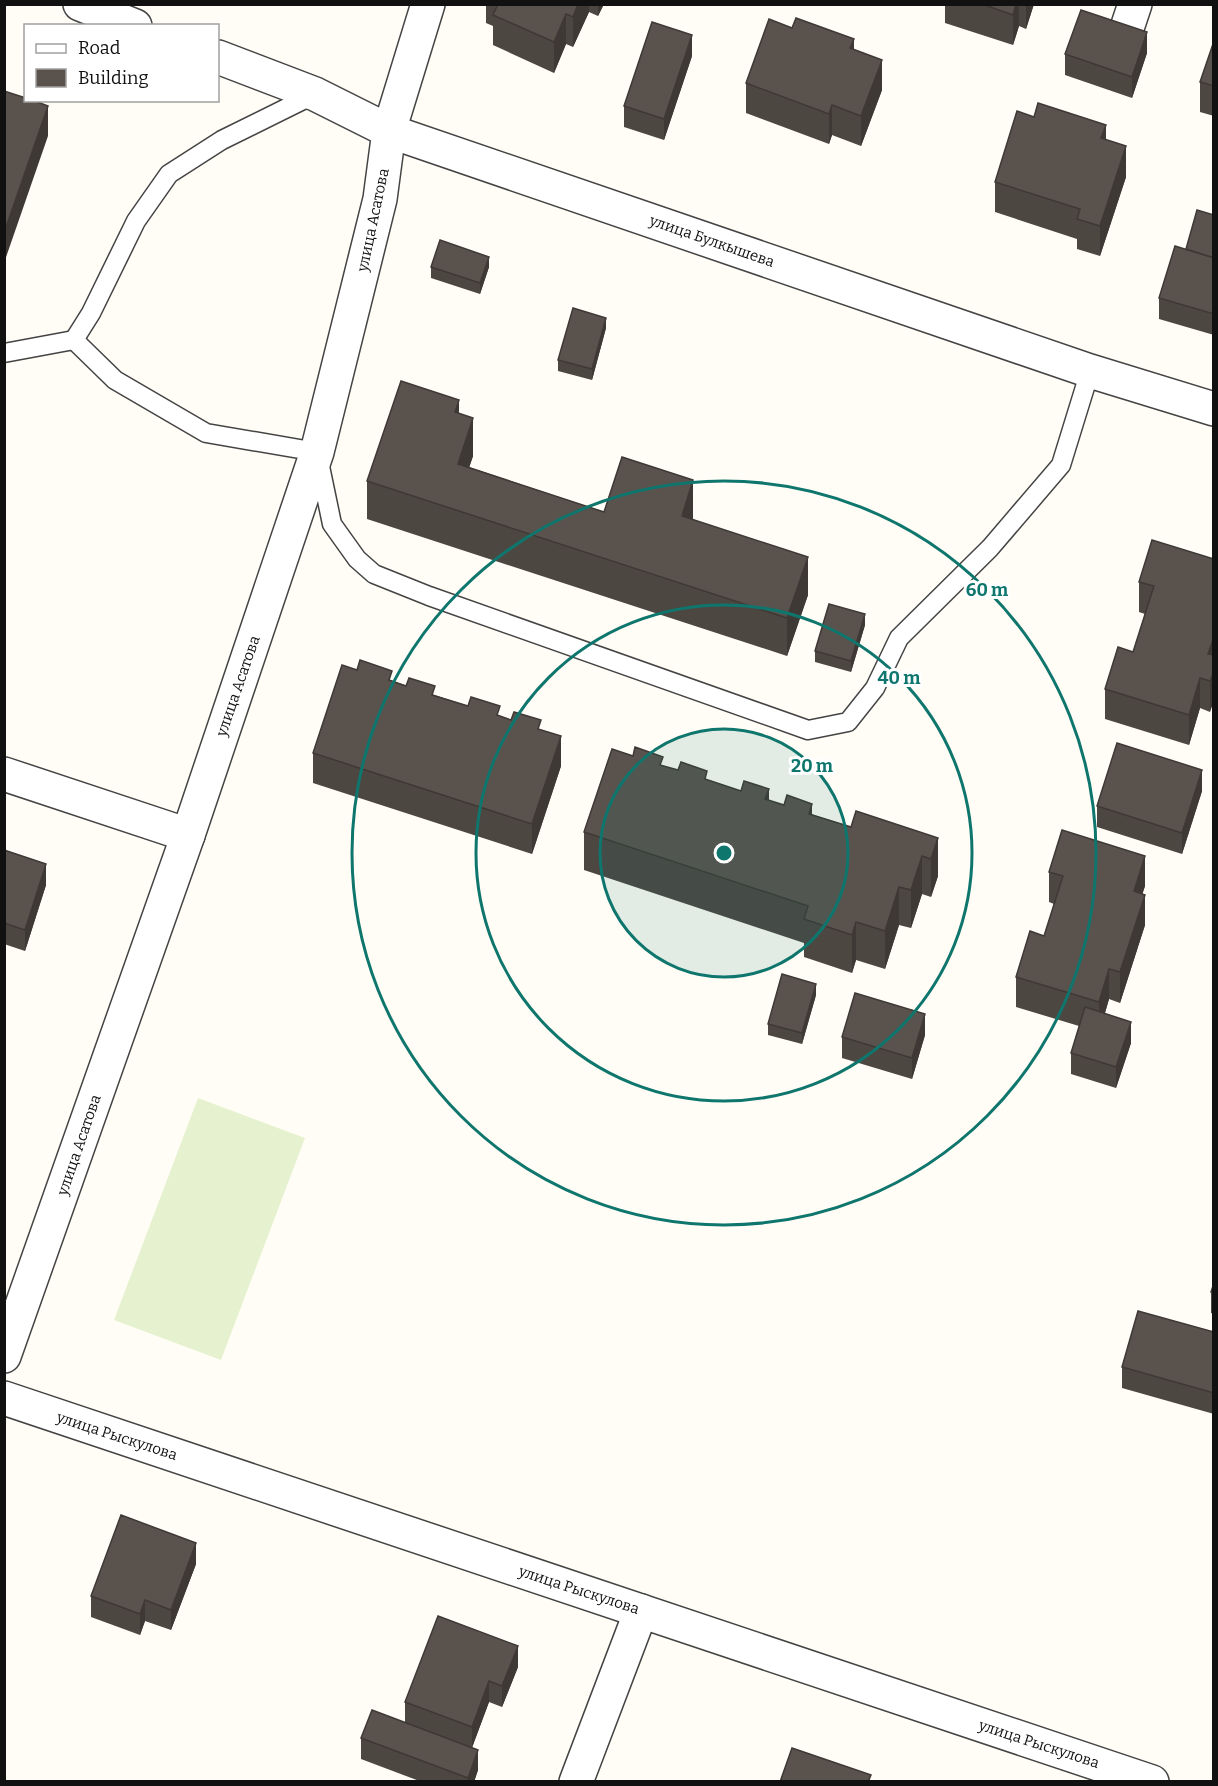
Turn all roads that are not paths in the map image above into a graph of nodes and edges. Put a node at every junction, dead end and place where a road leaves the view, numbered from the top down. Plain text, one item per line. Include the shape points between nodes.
1 (80, 4) edge
2 (428, 4) edge
3 (130, 24) edge
4 (219, 57) edge
5 (315, 94) junction
6 (389, 130) junction
7 (74, 340) junction
8 (4, 353) edge
9 (1090, 371) junction
10 (1214, 409) edge
11 (317, 452) junction
12 (4, 774) edge
13 (188, 835) junction
14 (4, 1356) edge
15 (4, 1398) edge
16 (641, 1611) junction
17 (576, 1782) edge
18 (1152, 1782) edge

1 - 3 street
2 - 6 street, улица Асатова
4 - 5 street, улица Булкышева
5 - 6 street, улица Булкышева
5 - 7 lane via 222,140 170,174 136,221 92,313
6 - 9 street, улица Булкышева
6 - 11 street, улица Асатова via 380,199
7 - 8 lane
7 - 11 lane via 115,380 206,433
9 - 10 street, улица Булкышева
9 - 11 lane via 1062,465 990,548 899,638 874,688 848,722 808,730 375,574 357,559 332,524
11 - 13 street, улица Асатова
12 - 13 street
13 - 14 street, улица Асатова
15 - 16 street, улица Рыскулова
16 - 17 street
16 - 18 street, улица Рыскулова

